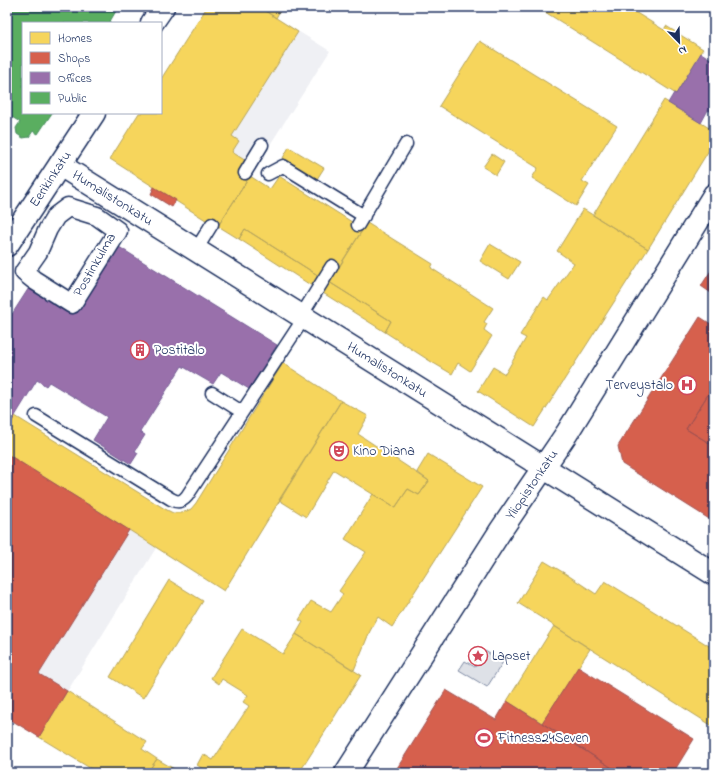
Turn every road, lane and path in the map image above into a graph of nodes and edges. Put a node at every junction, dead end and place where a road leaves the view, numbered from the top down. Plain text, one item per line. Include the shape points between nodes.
1 (163, 7) edge
2 (153, 22) edge
3 (93, 114) edge
4 (406, 144) dead end
5 (262, 145) dead end
6 (60, 165) junction
7 (245, 173) dead end
8 (268, 174) dead end
9 (714, 195) edge
10 (212, 224) dead end
11 (7, 245) edge
12 (196, 250) junction
13 (332, 266) dead end
14 (34, 280) joint
15 (302, 317) junction
16 (212, 393) dead end
17 (242, 412) junction
18 (36, 416) dead end
19 (543, 467) junction
20 (714, 574) edge
21 (346, 773) edge

1 - 2 street
3 - 6 street, Eerikinkatu
4 - 8 lane via 361,221 283,166
5 - 7 lane
6 - 11 street, Eerikinkatu
6 - 12 street, Humalistonkatu
9 - 19 street, Yliopistonkatu via 571,427
10 - 12 lane
12 - 15 street, Humalistonkatu
13 - 15 lane
14 - 14 street, Postinkulma via 24,272 38,252 56,216 68,207 97,216 118,231 72,304
15 - 17 lane
15 - 19 street, Humalistonkatu
16 - 17 lane
17 - 18 lane via 187,496 184,500 176,502
19 - 20 street, Humalistonkatu
19 - 21 street, Yliopistonkatu

